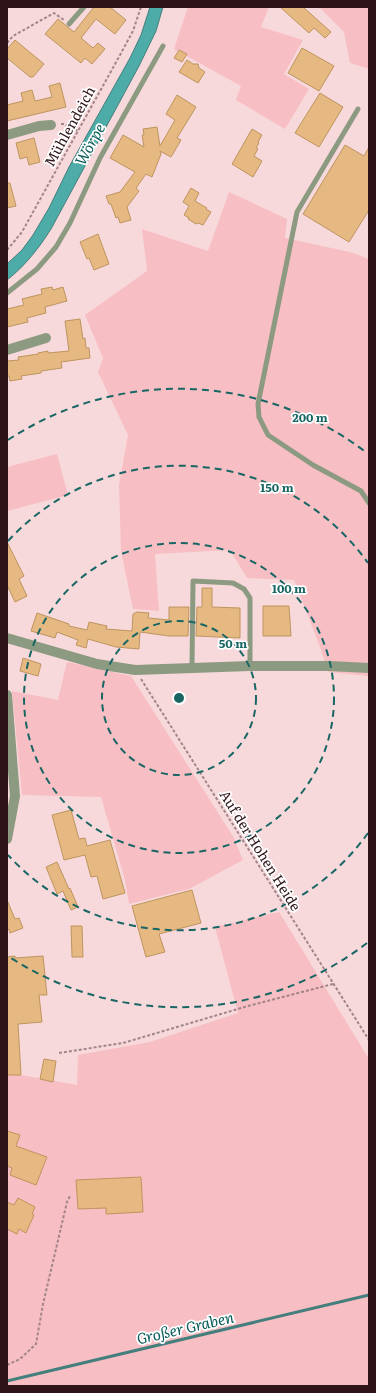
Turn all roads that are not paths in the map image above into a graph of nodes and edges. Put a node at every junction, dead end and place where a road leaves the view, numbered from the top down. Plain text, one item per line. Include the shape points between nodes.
1 (84, 7) edge
2 (69, 24) road end
3 (163, 46) dead end
4 (358, 109) dead end
5 (51, 125) road end
6 (7, 135) edge
7 (7, 293) edge
8 (46, 338) dead end
9 (7, 350) edge
10 (369, 503) edge
11 (7, 638) edge
12 (250, 666) junction
13 (192, 667) junction
14 (369, 668) edge
15 (7, 695) edge
16 (7, 839) edge

1 - 2 lane
3 - 7 lane via 100,158 56,247 38,269
4 - 10 lane via 297,212 258,404 259,417 268,435 313,465 362,491
5 - 6 street
8 - 9 street
11 - 13 street via 97,664 135,670
12 - 13 street
12 - 13 lane via 250,598 244,589 233,583 193,581
12 - 14 street
15 - 16 street via 15,796

